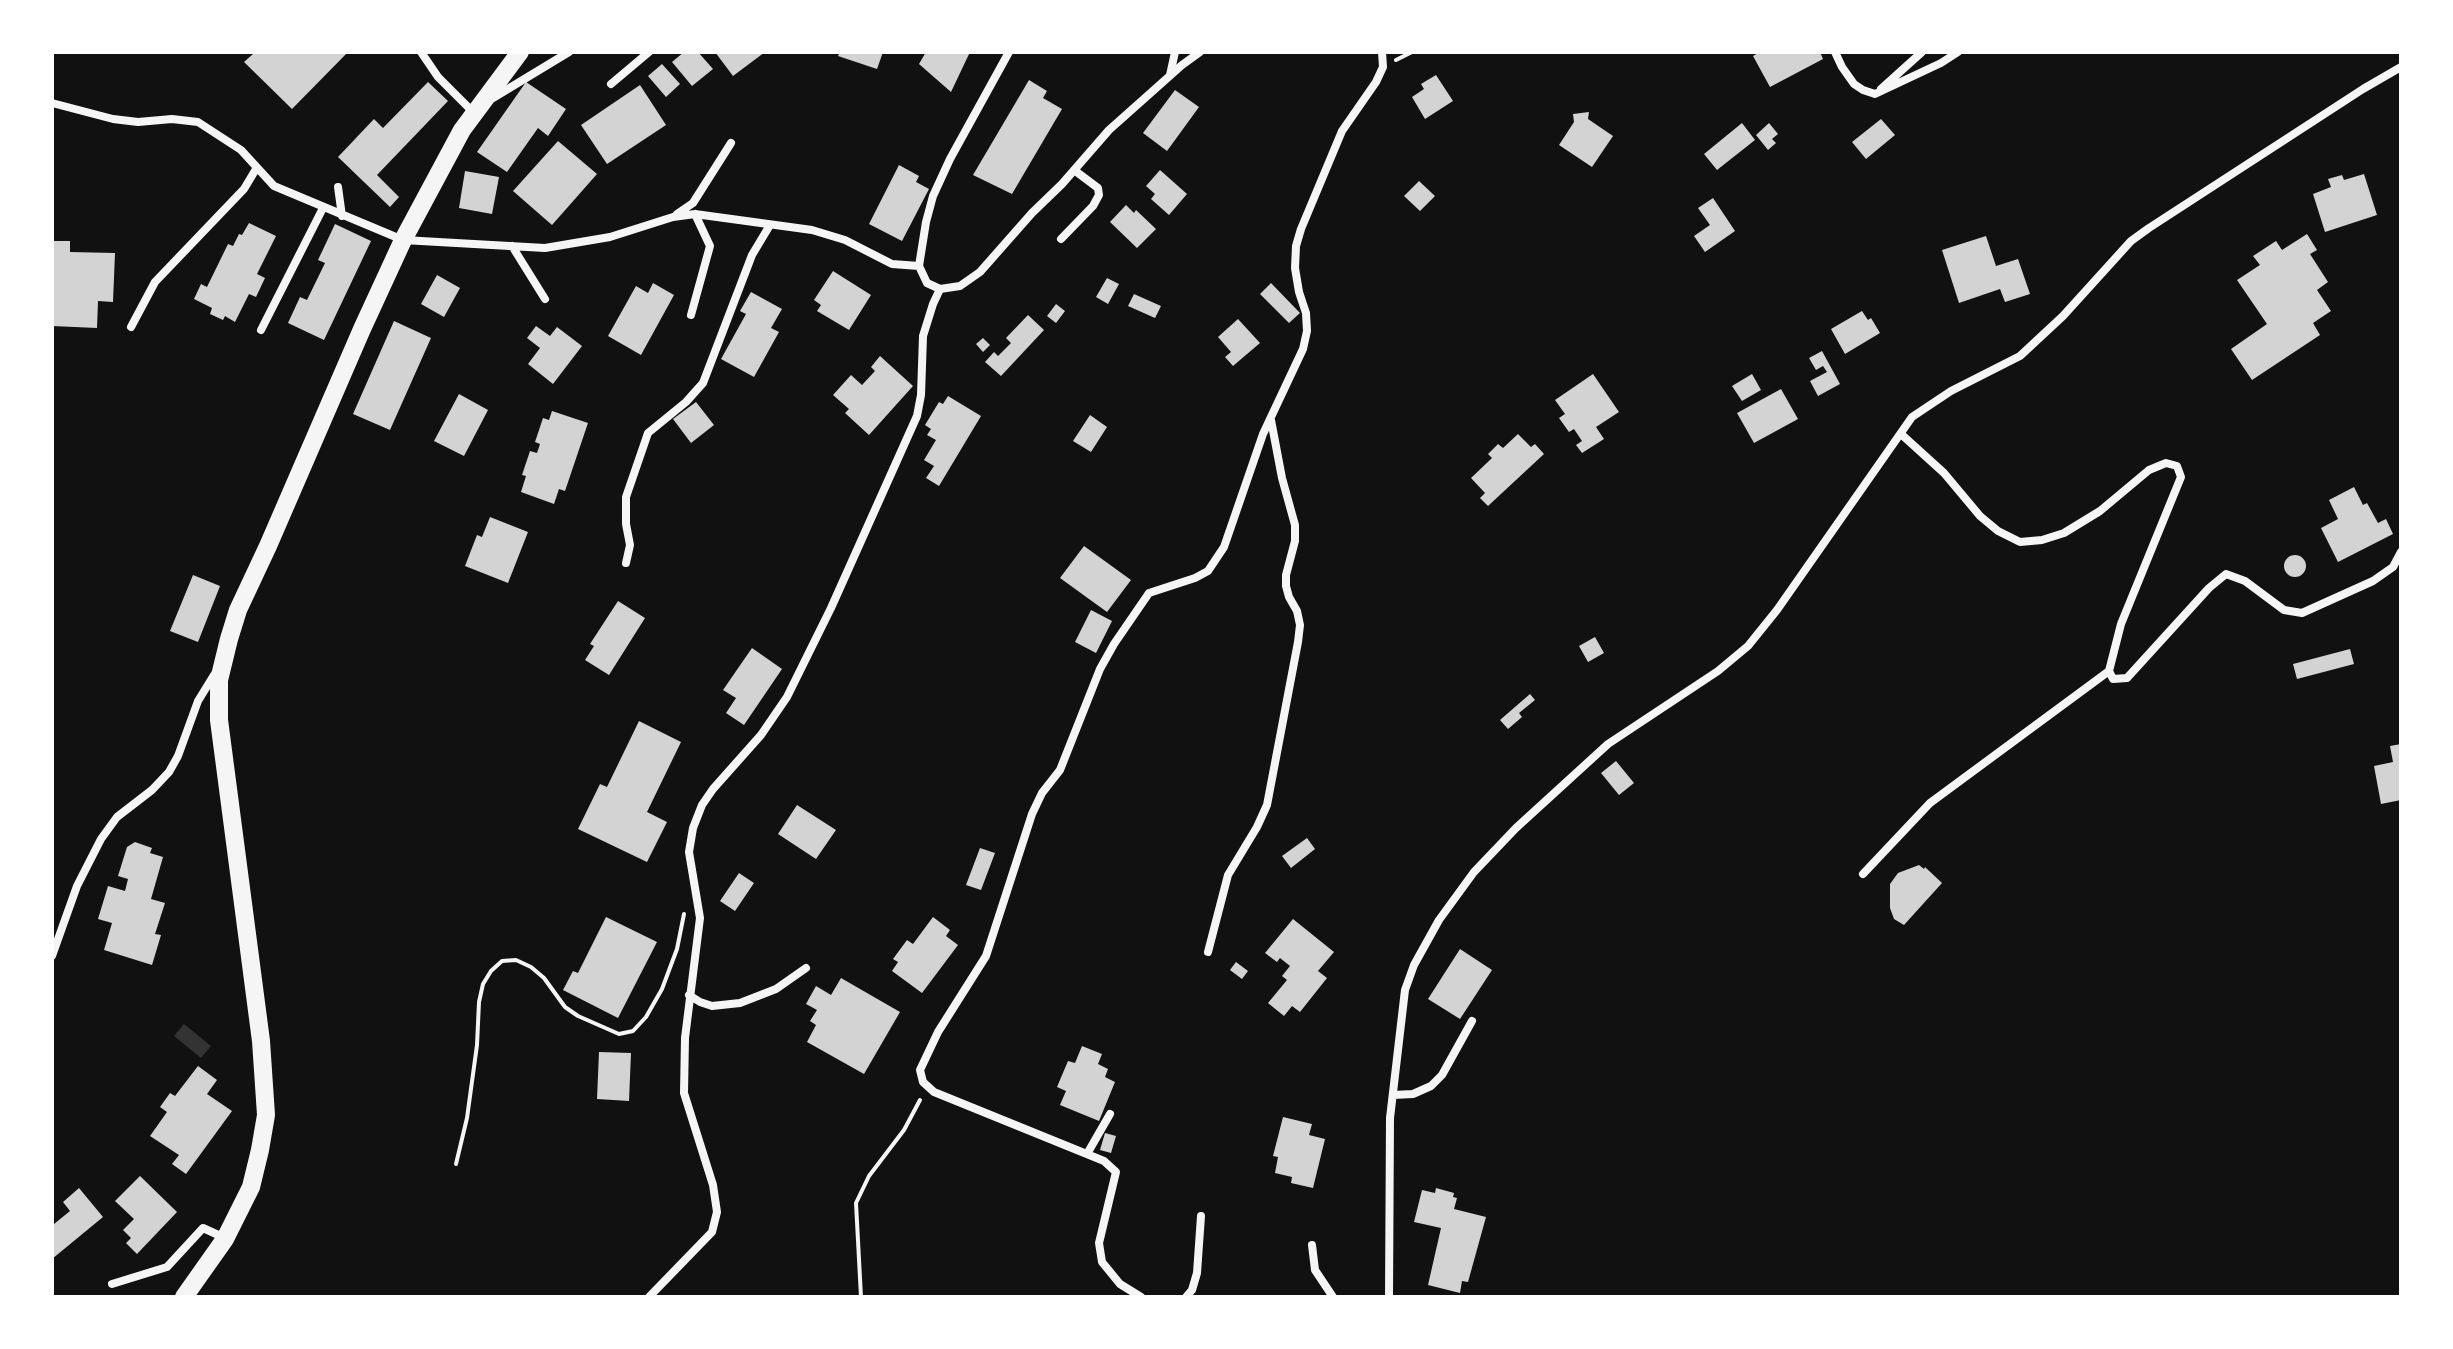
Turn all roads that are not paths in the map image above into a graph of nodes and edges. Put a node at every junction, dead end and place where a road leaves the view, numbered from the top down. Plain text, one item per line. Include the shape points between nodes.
1 (421, 52) edge
2 (520, 52) edge
3 (569, 52) edge
4 (649, 52) edge
5 (1009, 52) edge
6 (1175, 52) edge
7 (1200, 52) edge
8 (1382, 52) edge
9 (1835, 52) edge
10 (1922, 52) edge
11 (1958, 52) edge
12 (2401, 67) edge
13 (1170, 76) junction
14 (611, 84) dead end
15 (1875, 94) junction
16 (52, 103) edge
17 (476, 110) junction
18 (731, 143) dead end
19 (256, 169) junction
20 (1074, 170) junction
21 (338, 187) dead end
22 (323, 208) junction
23 (695, 214) junction
24 (342, 216) junction
25 (673, 217) junction
26 (770, 225) junction
27 (1061, 239) dead end
28 (403, 240) junction
29 (512, 246) junction
30 (919, 266) junction
31 (940, 289) junction
32 (545, 299) dead end
33 (691, 315) dead end
34 (131, 327) dead end
35 (261, 330) dead end
36 (1271, 419) junction
37 (1901, 434) junction
38 (2401, 552) edge
39 (626, 563) dead end
40 (2397, 566) edge
41 (224, 661) junction
42 (2109, 671) junction
43 (1863, 874) dead end
44 (1208, 952) dead end
45 (52, 956) edge
46 (806, 968) dead end
47 (689, 995) junction
48 (1472, 1021) dead end
49 (1393, 1095) junction
50 (1110, 1114) dead end
51 (1087, 1154) junction
52 (1201, 1216) dead end
53 (225, 1239) junction
54 (1312, 1245) dead end
55 (112, 1284) dead end
56 (184, 1297) edge
57 (649, 1297) edge
58 (1141, 1297) edge
59 (1186, 1297) edge
60 (1333, 1297) edge
61 (1389, 1297) edge

1 - 17 street via 438,77
2 - 17 main road
3 - 17 street
4 - 14 street
5 - 30 street via 933,196
6 - 13 street
7 - 13 street
8 - 36 street via 1383,67 1342,131 1301,229 1295,268 1307,331
9 - 15 street via 1854,84
10 - 15 street
11 - 15 street
12 - 37 street via 2131,241 2020,356 1923,408
13 - 20 street via 1109,130
16 - 19 street via 113,119 198,122 241,150
17 - 28 main road
18 - 25 street via 693,203
19 - 22 street via 274,186
19 - 34 street via 244,189 155,282
20 - 27 street via 1098,188 1099,195
20 - 31 street via 980,272 960,286
21 - 24 street
22 - 24 street
22 - 35 street
23 - 25 street
23 - 26 street
23 - 33 street via 710,246
24 - 28 street
25 - 29 street via 610,237 545,248
26 - 30 street via 829,234 892,264
26 - 39 street via 752,255 703,383 648,433 626,497
28 - 29 street
28 - 41 main road via 238,610
29 - 32 street
30 - 31 street via 927,283
31 - 47 street via 923,336 917,416 831,608 787,697 713,789 693,828 689,852 700,918
36 - 44 street via 1295,525 1286,586 1297,611 1298,642 1267,805 1228,875
36 - 51 street via 1217,560 1195,578 1149,593 1100,669 1060,770 1032,814 986,956 920,1070 934,1092
37 - 42 street via 1980,516 2020,542 2064,533 2149,470 2166,463 2177,466 2181,477 2121,624
37 - 49 street via 1748,646 1608,744 1516,828 1454,897 1405,990
38 - 40 street
40 - 42 street via 2302,613 2284,610 2245,581 2226,574 2127,678 2113,679
41 - 45 street via 198,701 169,772 117,817 101,839
41 - 53 main road via 219,720 266,1115 251,1187
42 - 43 street via 1930,803
46 - 47 street via 776,989 740,1003 712,1006
47 - 57 street via 684,1093 717,1212 712,1232
48 - 49 street via 1431,1086
49 - 61 street
50 - 51 street
51 - 58 street via 1116,1172 1099,1243 1102,1262 1120,1284
52 - 59 street via 1197,1273
53 - 55 street via 203,1228 167,1267
53 - 56 main road
54 - 60 street via 1315,1270

